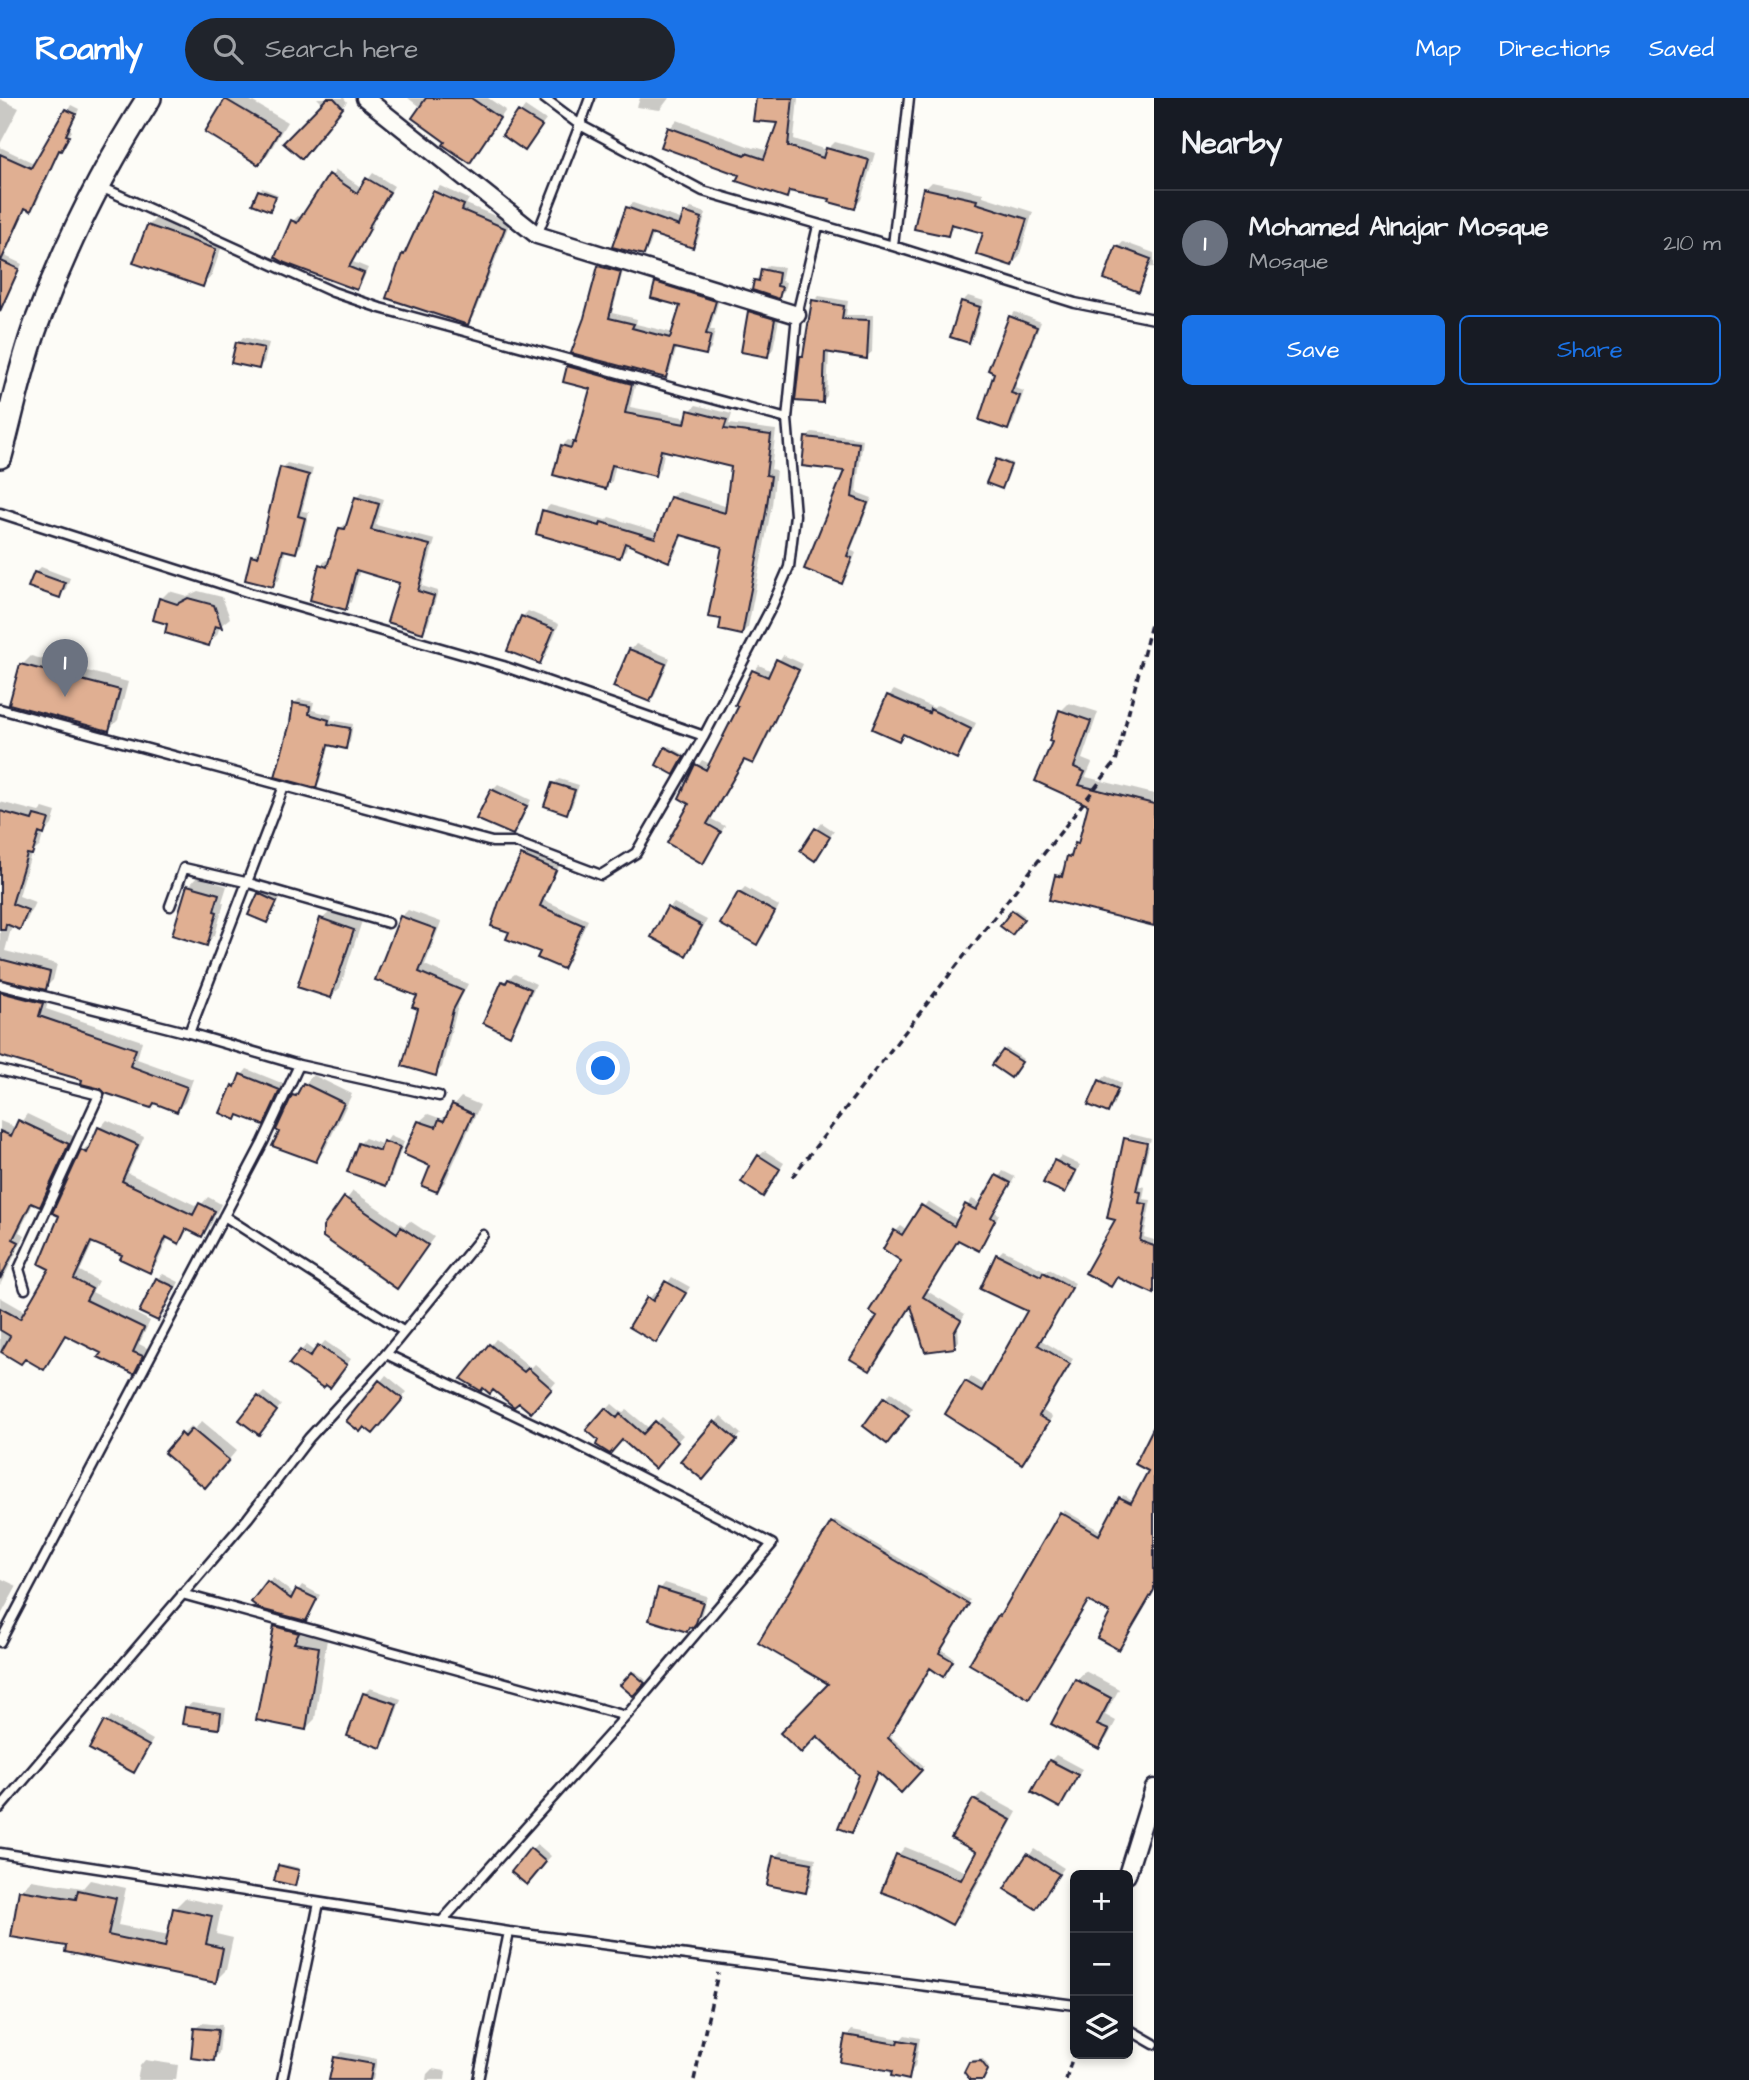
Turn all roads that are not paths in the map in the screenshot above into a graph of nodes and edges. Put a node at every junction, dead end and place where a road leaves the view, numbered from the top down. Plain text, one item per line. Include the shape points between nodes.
1 (149, 98) edge
2 (365, 98) edge
3 (544, 98) edge
4 (590, 98) edge
5 (909, 98) edge
6 (580, 125) junction
7 (98, 186) junction
8 (818, 226) junction
9 (537, 234) junction
10 (893, 246) junction
11 (797, 315) junction
12 (1154, 319) edge
13 (788, 419) junction
14 (0, 456) edge
15 (0, 513) edge
16 (0, 709) edge
17 (704, 737) junction
18 (284, 786) junction
19 (245, 882) junction
20 (170, 906) dead end
21 (388, 923) dead end
22 (0, 985) edge
23 (189, 1033) junction
24 (299, 1065) junction
25 (0, 1070) edge
26 (439, 1096) dead end
27 (224, 1216) junction
28 (483, 1235) dead end
29 (25, 1289) dead end
30 (403, 1331) junction
31 (386, 1354) junction
32 (181, 1594) junction
33 (0, 1642) edge
34 (626, 1716) junction
35 (1154, 1788) edge
36 (0, 1808) edge
37 (0, 1853) edge
38 (1129, 1870) edge
39 (319, 1903) junction
40 (442, 1921) junction
41 (509, 1931) junction
42 (1070, 2004) edge
43 (1133, 2032) edge
44 (1154, 2044) edge
45 (282, 2080) edge
46 (478, 2080) edge

1 - 7 main road
2 - 9 street
3 - 6 lane
4 - 6 lane
5 - 10 lane
6 - 8 lane via 703,191
6 - 9 lane
7 - 13 lane via 333,292 380,308
7 - 14 main road via 37,324
8 - 10 lane
8 - 11 lane
9 - 11 street
10 - 12 lane via 1074,303
11 - 13 lane
13 - 17 lane via 795,515 789,566
15 - 17 lane via 250,593 503,666
16 - 18 lane
17 - 18 lane via 636,853 601,875 514,842 492,842
18 - 19 lane
19 - 20 lane via 184,868
19 - 21 lane
19 - 23 lane
22 - 23 lane
23 - 24 lane
24 - 26 lane
24 - 27 lane
25 - 29 lane via 99,1095 19,1269
27 - 30 lane
27 - 33 lane
28 - 30 lane
30 - 31 lane
31 - 32 lane via 309,1438
31 - 34 lane via 772,1544
32 - 34 lane
32 - 36 lane
34 - 40 lane
35 - 38 street
37 - 39 lane
39 - 40 lane
39 - 45 lane
40 - 41 lane
41 - 42 lane
41 - 46 lane
43 - 44 lane

